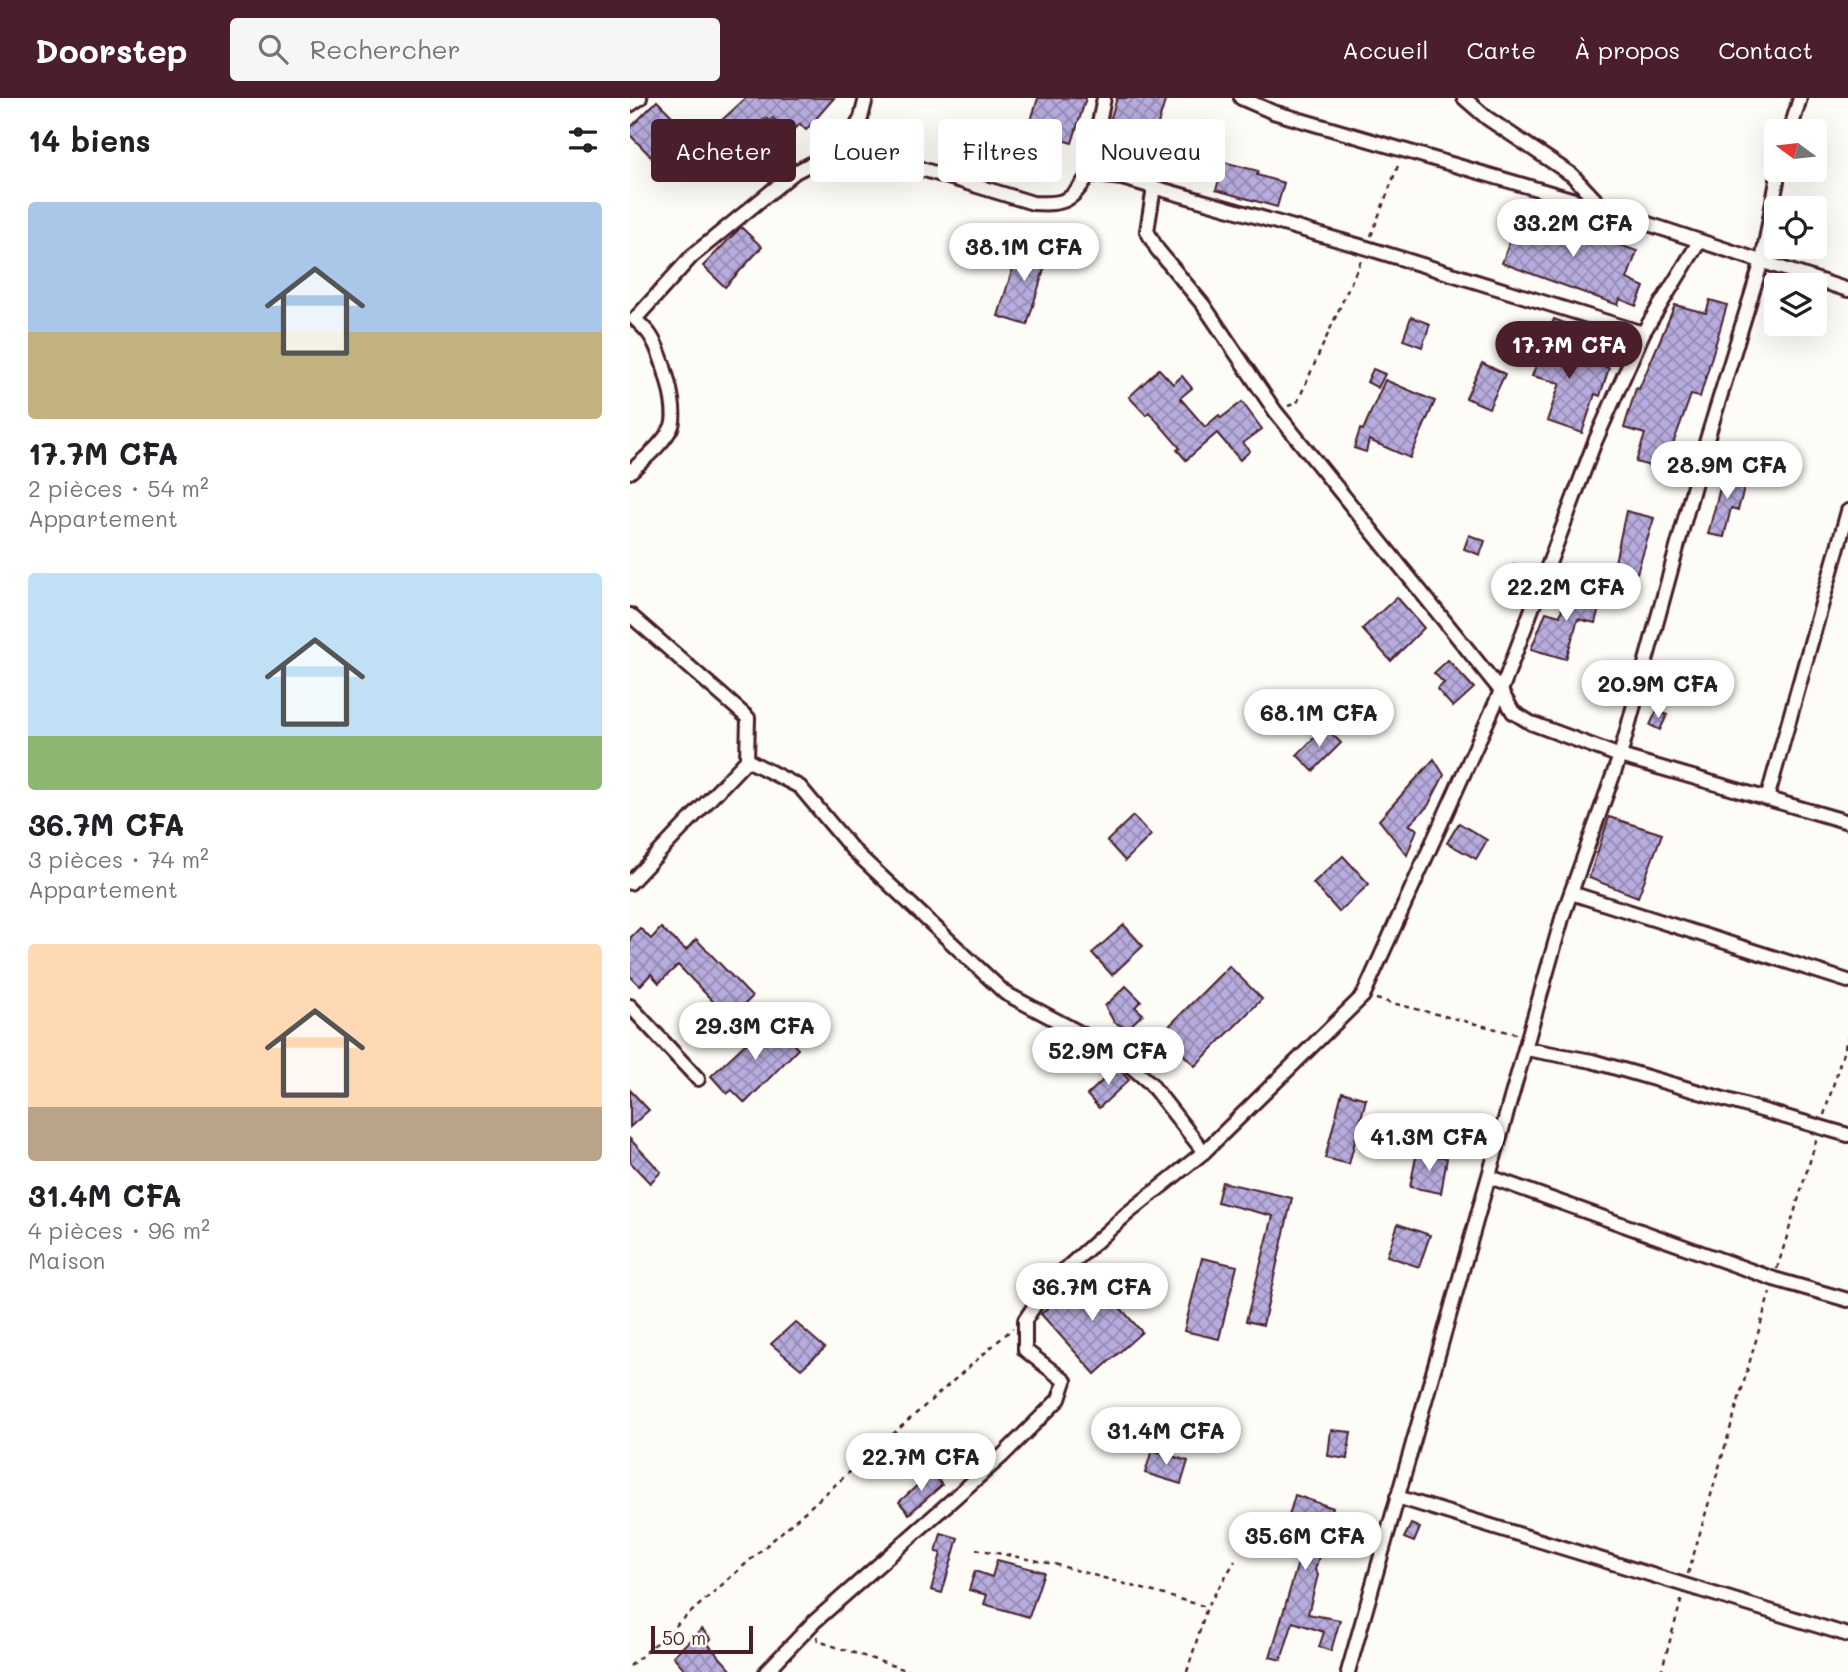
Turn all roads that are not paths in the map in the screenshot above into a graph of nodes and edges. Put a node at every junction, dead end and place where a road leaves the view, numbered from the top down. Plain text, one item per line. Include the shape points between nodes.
1 (640, 98) edge
2 (866, 98) edge
3 (1104, 98) edge
4 (1241, 98) edge
5 (1464, 98) edge
6 (1800, 98) edge
7 (630, 105) edge
8 (860, 119) edge
9 (1100, 119) edge
10 (1794, 119) edge
11 (810, 164) edge
12 (924, 170) edge
13 (1084, 182) edge
14 (1129, 182) edge
15 (1777, 182) edge
16 (1154, 187) junction
17 (1606, 211) junction
18 (1699, 242) junction
19 (1762, 261) junction
20 (1848, 290) edge
21 (633, 317) edge
22 (1643, 333) junction
23 (630, 472) edge
24 (1848, 511) edge
25 (630, 615) edge
26 (1501, 691) junction
27 (1619, 756) junction
28 (747, 760) junction
29 (1767, 799) junction
30 (1848, 822) edge
31 (630, 883) edge
32 (1571, 893) junction
33 (1848, 981) edge
34 (630, 1006) edge
35 (1527, 1043) junction
36 (698, 1079) dead end
37 (1848, 1135) edge
38 (1204, 1152) junction
39 (1490, 1177) junction
40 (1848, 1300) edge
41 (1397, 1497) junction
42 (1848, 1635) edge
43 (766, 1672) edge
44 (1348, 1672) edge

1 - 7 street
2 - 8 street
3 - 9 street
4 - 17 street via 1273,112
5 - 17 street via 1572,175
6 - 10 street
11 - 21 street via 692,256
12 - 13 street via 1033,203 1060,204
14 - 16 street
15 - 19 street
16 - 22 street
16 - 26 street via 1147,223 1150,239 1204,306 1275,411
17 - 18 street
18 - 19 street
18 - 22 street
19 - 20 street
19 - 27 street via 1704,449
21 - 23 street via 651,336 673,398 674,414 672,427
22 - 26 street via 1594,444
24 - 29 street
25 - 28 street via 748,718
26 - 27 street via 1513,712 1531,723
26 - 38 street via 1363,996
27 - 29 street
27 - 32 street
28 - 31 street
28 - 38 street via 800,787 852,849 1004,993 1121,1058 1150,1083
29 - 30 street
32 - 33 street
32 - 35 street
34 - 36 street
35 - 37 street
35 - 39 street
38 - 43 street via 1049,1284 1025,1320 1025,1350 1065,1381 1059,1399 1002,1456 814,1622
39 - 40 street via 1774,1279
39 - 41 street
41 - 42 street
41 - 44 street

